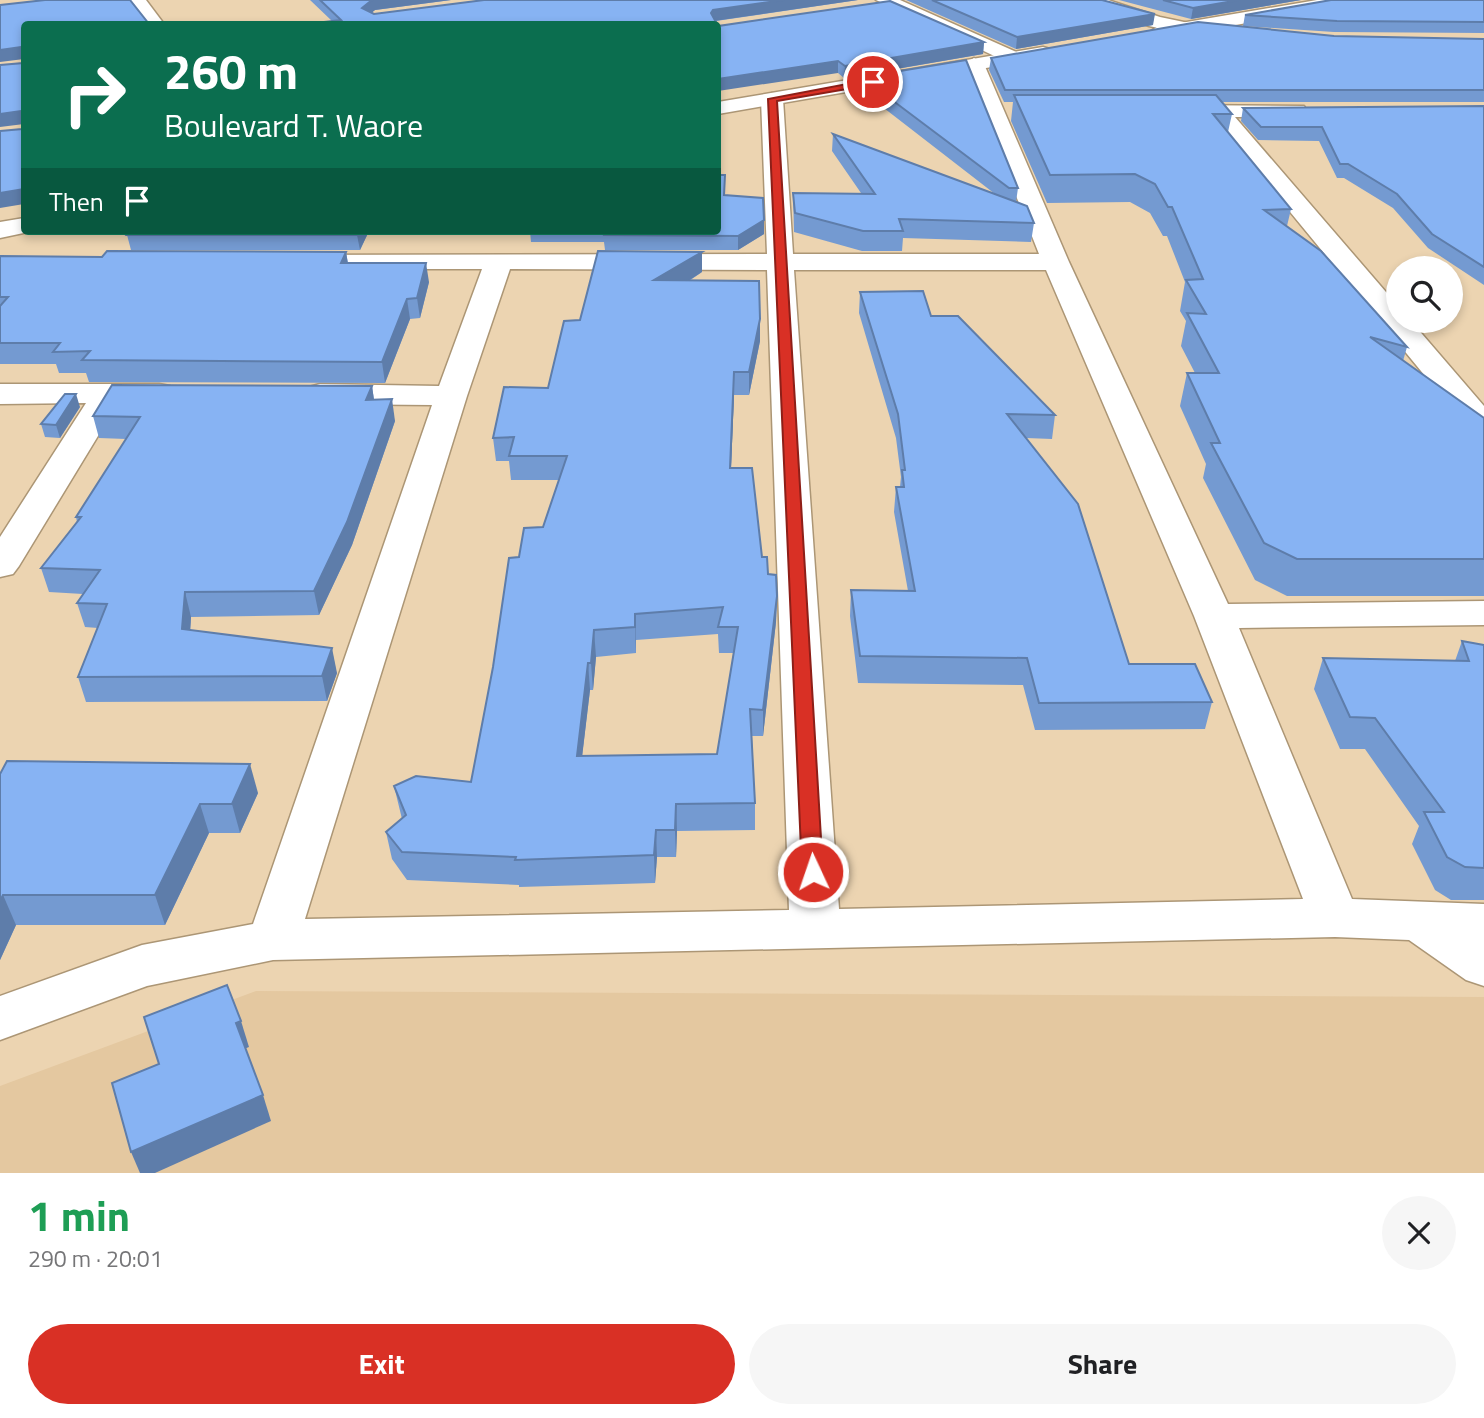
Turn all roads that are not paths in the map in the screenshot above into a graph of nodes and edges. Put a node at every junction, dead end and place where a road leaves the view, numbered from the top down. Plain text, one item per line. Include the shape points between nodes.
1 (137, 0) edge
2 (1091, 0) edge
3 (1348, 0) edge
4 (888, 1) edge
5 (1310, 3) edge
6 (865, 7) edge
7 (153, 21) edge
8 (1183, 28) junction
9 (1135, 37) edge
10 (1254, 37) edge
11 (1069, 49) edge
12 (1014, 58) junction
13 (974, 64) junction
14 (772, 99) junction
15 (721, 108) edge
16 (1152, 111) edge
17 (1218, 111) junction
18 (1311, 111) edge
19 (21, 226) edge
20 (0, 230) edge
21 (264, 261) edge
22 (499, 261) junction
23 (781, 262) junction
24 (1056, 262) junction
25 (108, 393) junction
26 (191, 393) edge
27 (0, 394) edge
28 (286, 394) edge
29 (451, 396) junction
30 (1484, 426) edge
31 (0, 566) edge
32 (1484, 613) edge
33 (1214, 615) junction
34 (1335, 918) junction
35 (1419, 921) junction
36 (1484, 923) edge
37 (816, 927) junction
38 (273, 940) junction
39 (1484, 965) edge
40 (0, 1018) edge

1 - 7 street
2 - 8 street
3 - 5 street
4 - 6 street
4 - 12 street
5 - 8 street
8 - 9 street
8 - 10 street
11 - 12 street
12 - 13 street
13 - 14 street
13 - 24 street via 1007,112
14 - 15 street
14 - 23 street
16 - 17 street
17 - 18 street
17 - 30 street
19 - 20 street
21 - 22 street
22 - 23 street
22 - 29 street
23 - 24 street
23 - 37 street
24 - 33 street
25 - 26 street
25 - 27 street
25 - 31 street
28 - 29 street
29 - 38 street
32 - 33 street
33 - 34 street
34 - 35 street
34 - 37 street
35 - 36 street
35 - 39 street
37 - 38 street
38 - 40 street via 142,966

